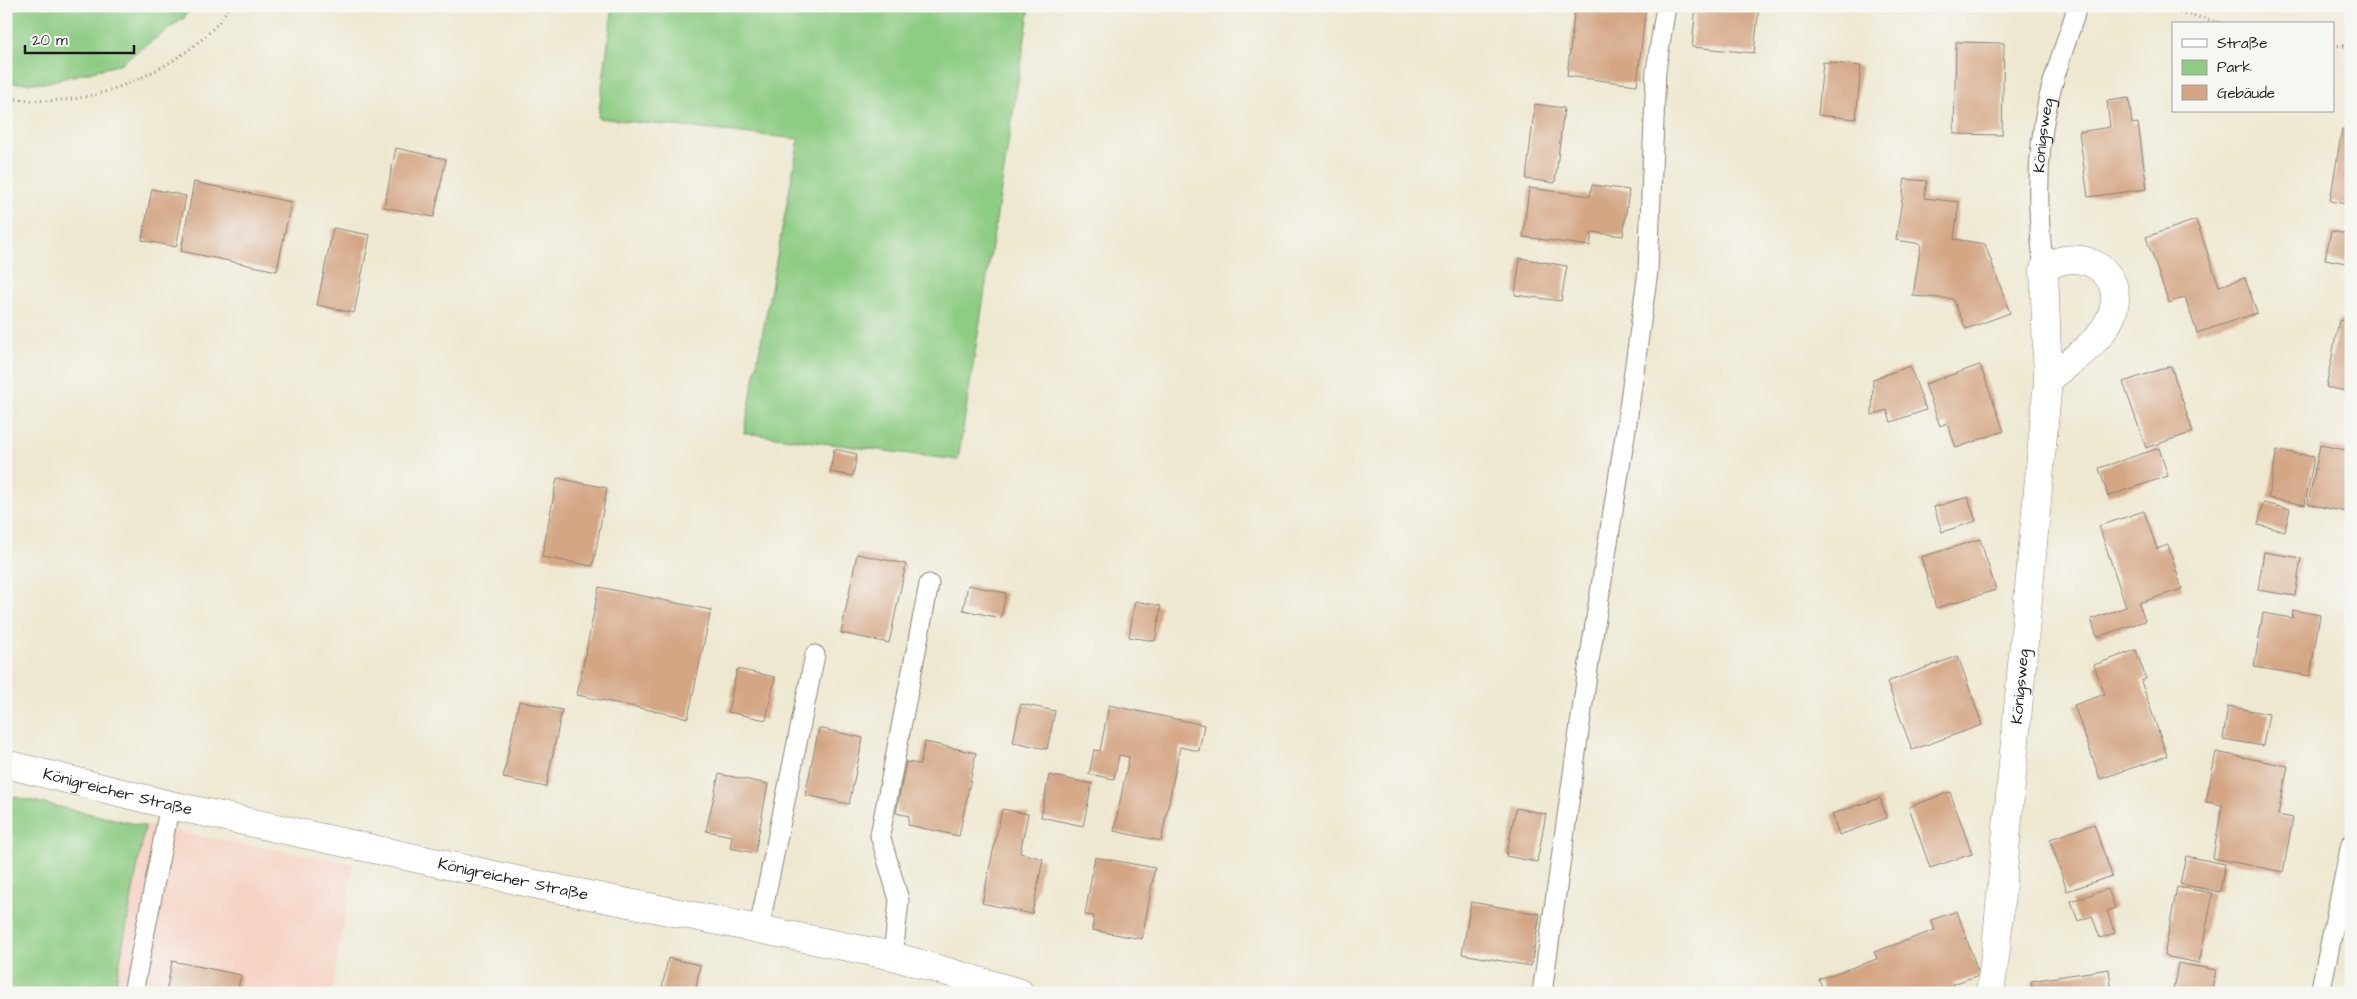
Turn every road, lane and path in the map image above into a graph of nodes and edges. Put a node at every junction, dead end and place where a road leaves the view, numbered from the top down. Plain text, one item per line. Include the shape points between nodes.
1 (229, 6) edge
2 (1666, 6) edge
3 (2074, 6) edge
4 (2155, 6) edge
5 (2217, 22) edge
6 (2334, 45) edge
7 (2351, 47) edge
8 (6, 98) edge
9 (2044, 269) junction
10 (2048, 380) junction
11 (929, 584) dead end
12 (815, 655) dead end
13 (6, 764) edge
14 (170, 805) junction
15 (2351, 844) edge
16 (758, 928) junction
17 (893, 956) junction
18 (133, 993) edge
19 (1020, 993) edge
20 (1542, 993) edge
21 (1990, 993) edge
22 (2320, 993) edge

1 - 8 path via 202,41 152,72 80,98 39,101
2 - 20 lane via 1656,70 1648,271
3 - 9 lane, Königsweg via 2075,14 2048,102 2041,152 2040,238
4 - 5 path
6 - 7 path
9 - 10 street, Königsweg
9 - 10 street via 2053,262 2068,259 2089,262 2103,269 2115,296 2112,314 2103,332
10 - 21 street, Königsweg
11 - 17 lane via 880,835 900,900
12 - 16 lane
13 - 14 street, Königreicher Straße
14 - 16 street, Königreicher Straße via 544,886
14 - 18 lane
15 - 22 lane
16 - 17 street, Königreicher Straße
17 - 19 street, Königreicher Straße

